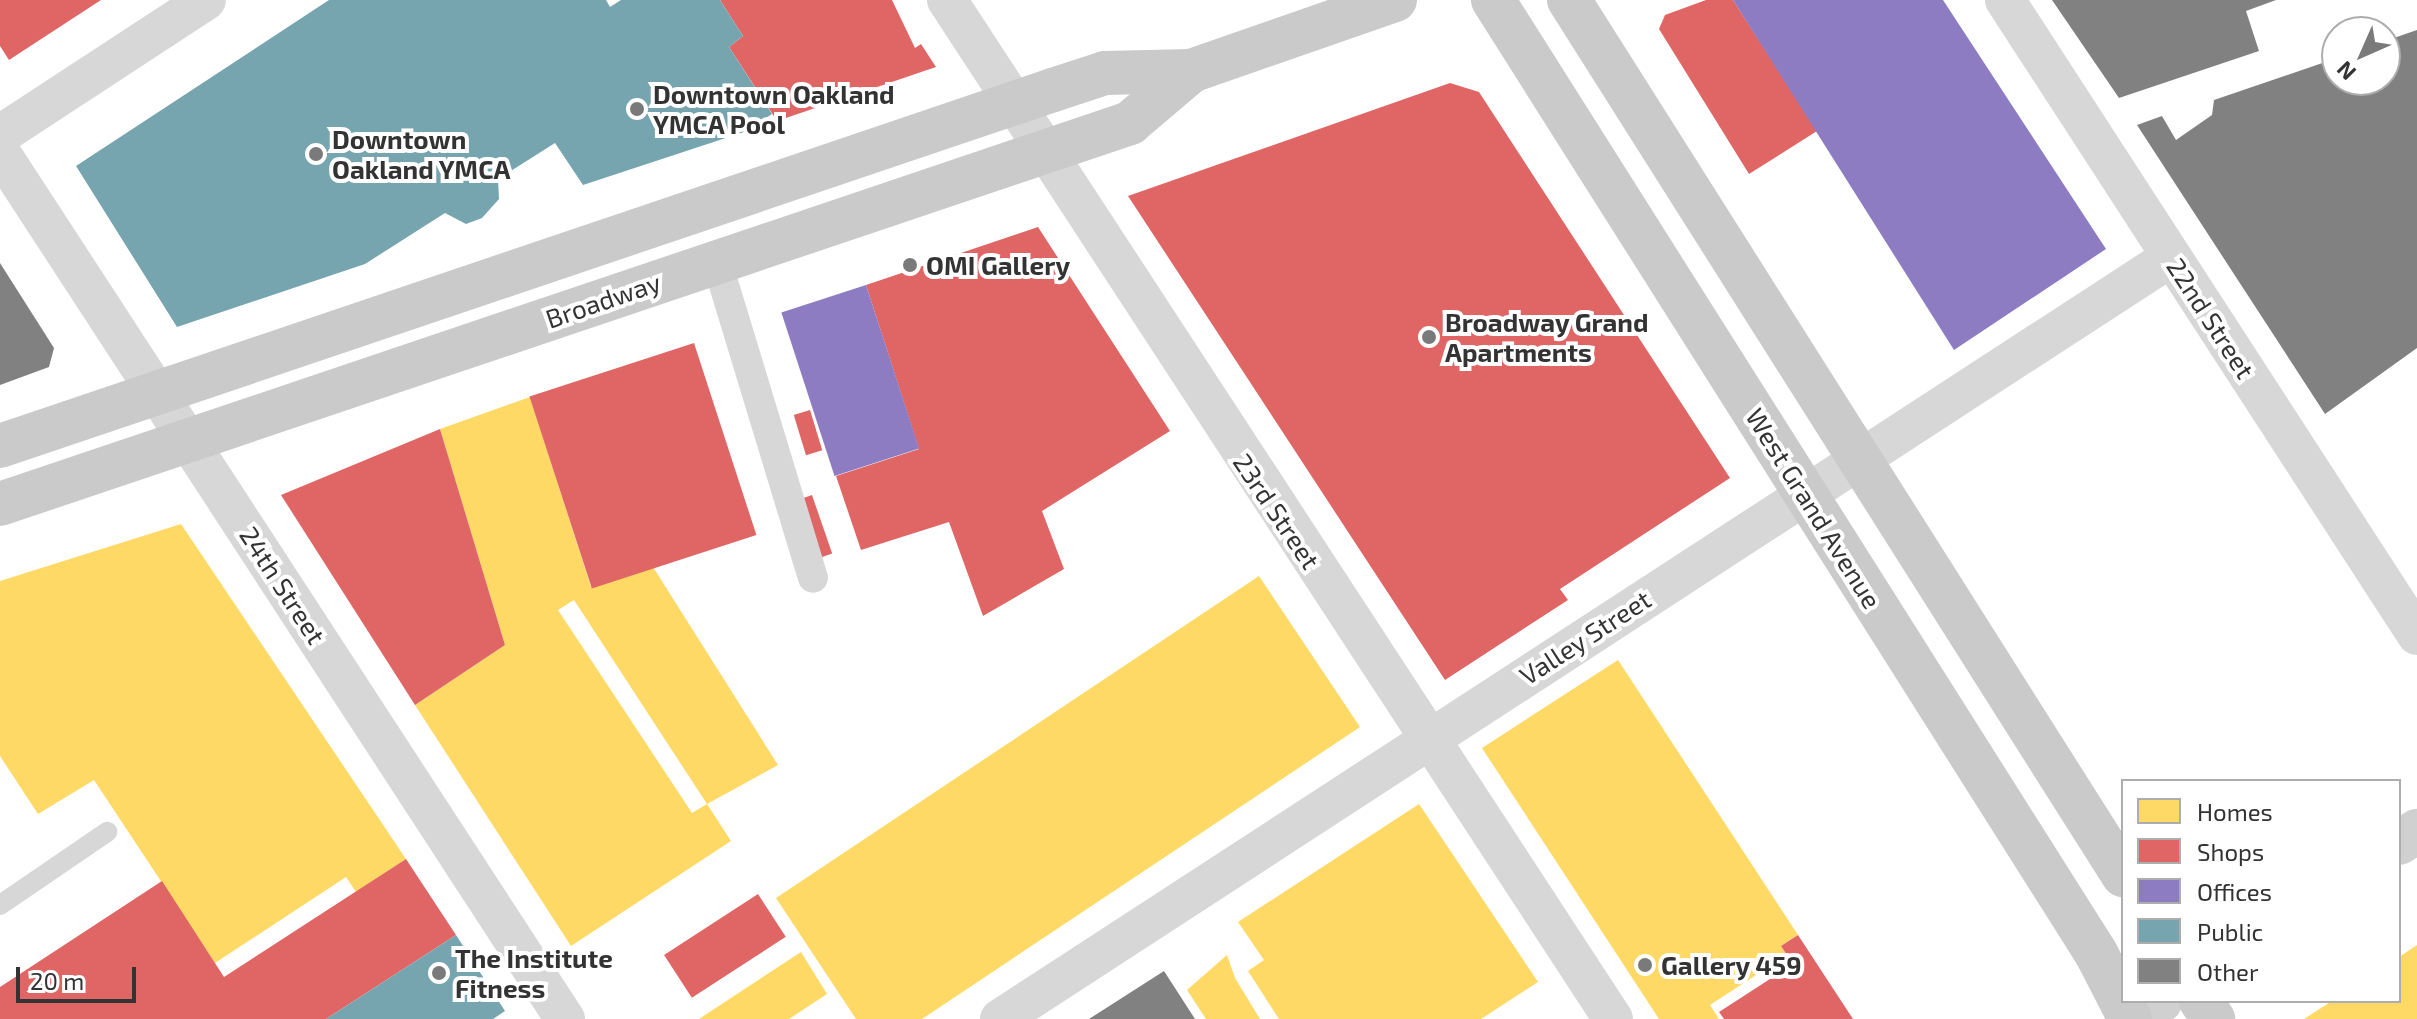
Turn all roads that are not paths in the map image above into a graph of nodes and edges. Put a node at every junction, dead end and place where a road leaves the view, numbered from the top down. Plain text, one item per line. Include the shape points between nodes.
1 (206, 0) edge
2 (947, 0) edge
3 (1395, 0) edge
4 (1493, 0) edge
5 (1569, 0) edge
6 (2005, 0) edge
7 (1191, 71) junction
8 (1014, 103) junction
9 (0, 135) edge
10 (1045, 151) junction
11 (0, 152) edge
12 (2171, 257) junction
13 (717, 262) junction
14 (158, 392) junction
15 (189, 440) junction
16 (0, 446) edge
17 (1861, 458) junction
18 (1804, 493) junction
19 (0, 504) edge
20 (813, 578) dead end
21 (2417, 635) edge
22 (1429, 740) junction
23 (107, 832) dead end
24 (2121, 872) edge
25 (0, 905) edge
26 (2121, 999) edge
27 (2158, 1003) edge
28 (565, 1019) edge
29 (1000, 1019) edge
30 (1613, 1019) edge
31 (2132, 1019) edge

1 - 9 street
2 - 8 street, 23rd Street
3 - 7 main road, Broadway
4 - 18 main road, West Grand Avenue
5 - 17 main road
6 - 12 street, 22nd Street
7 - 8 main road, Broadway via 1105,73
7 - 10 main road, Broadway via 1130,123
8 - 10 street, 23rd Street
8 - 14 main road, Broadway
10 - 13 main road, Broadway
10 - 22 street, 23rd Street
11 - 14 street, 24th Street
12 - 17 street, Valley Street
12 - 21 street, 22nd Street
13 - 15 main road, Broadway
13 - 20 street
14 - 15 street, 24th Street
14 - 16 main road, Broadway
15 - 19 main road, Broadway
15 - 28 street, 24th Street
17 - 18 street, Valley Street
17 - 24 main road
18 - 22 street, Valley Street
18 - 26 main road, West Grand Avenue
22 - 29 street, Valley Street
22 - 30 street, 23rd Street
23 - 25 lane
27 - 31 main road

